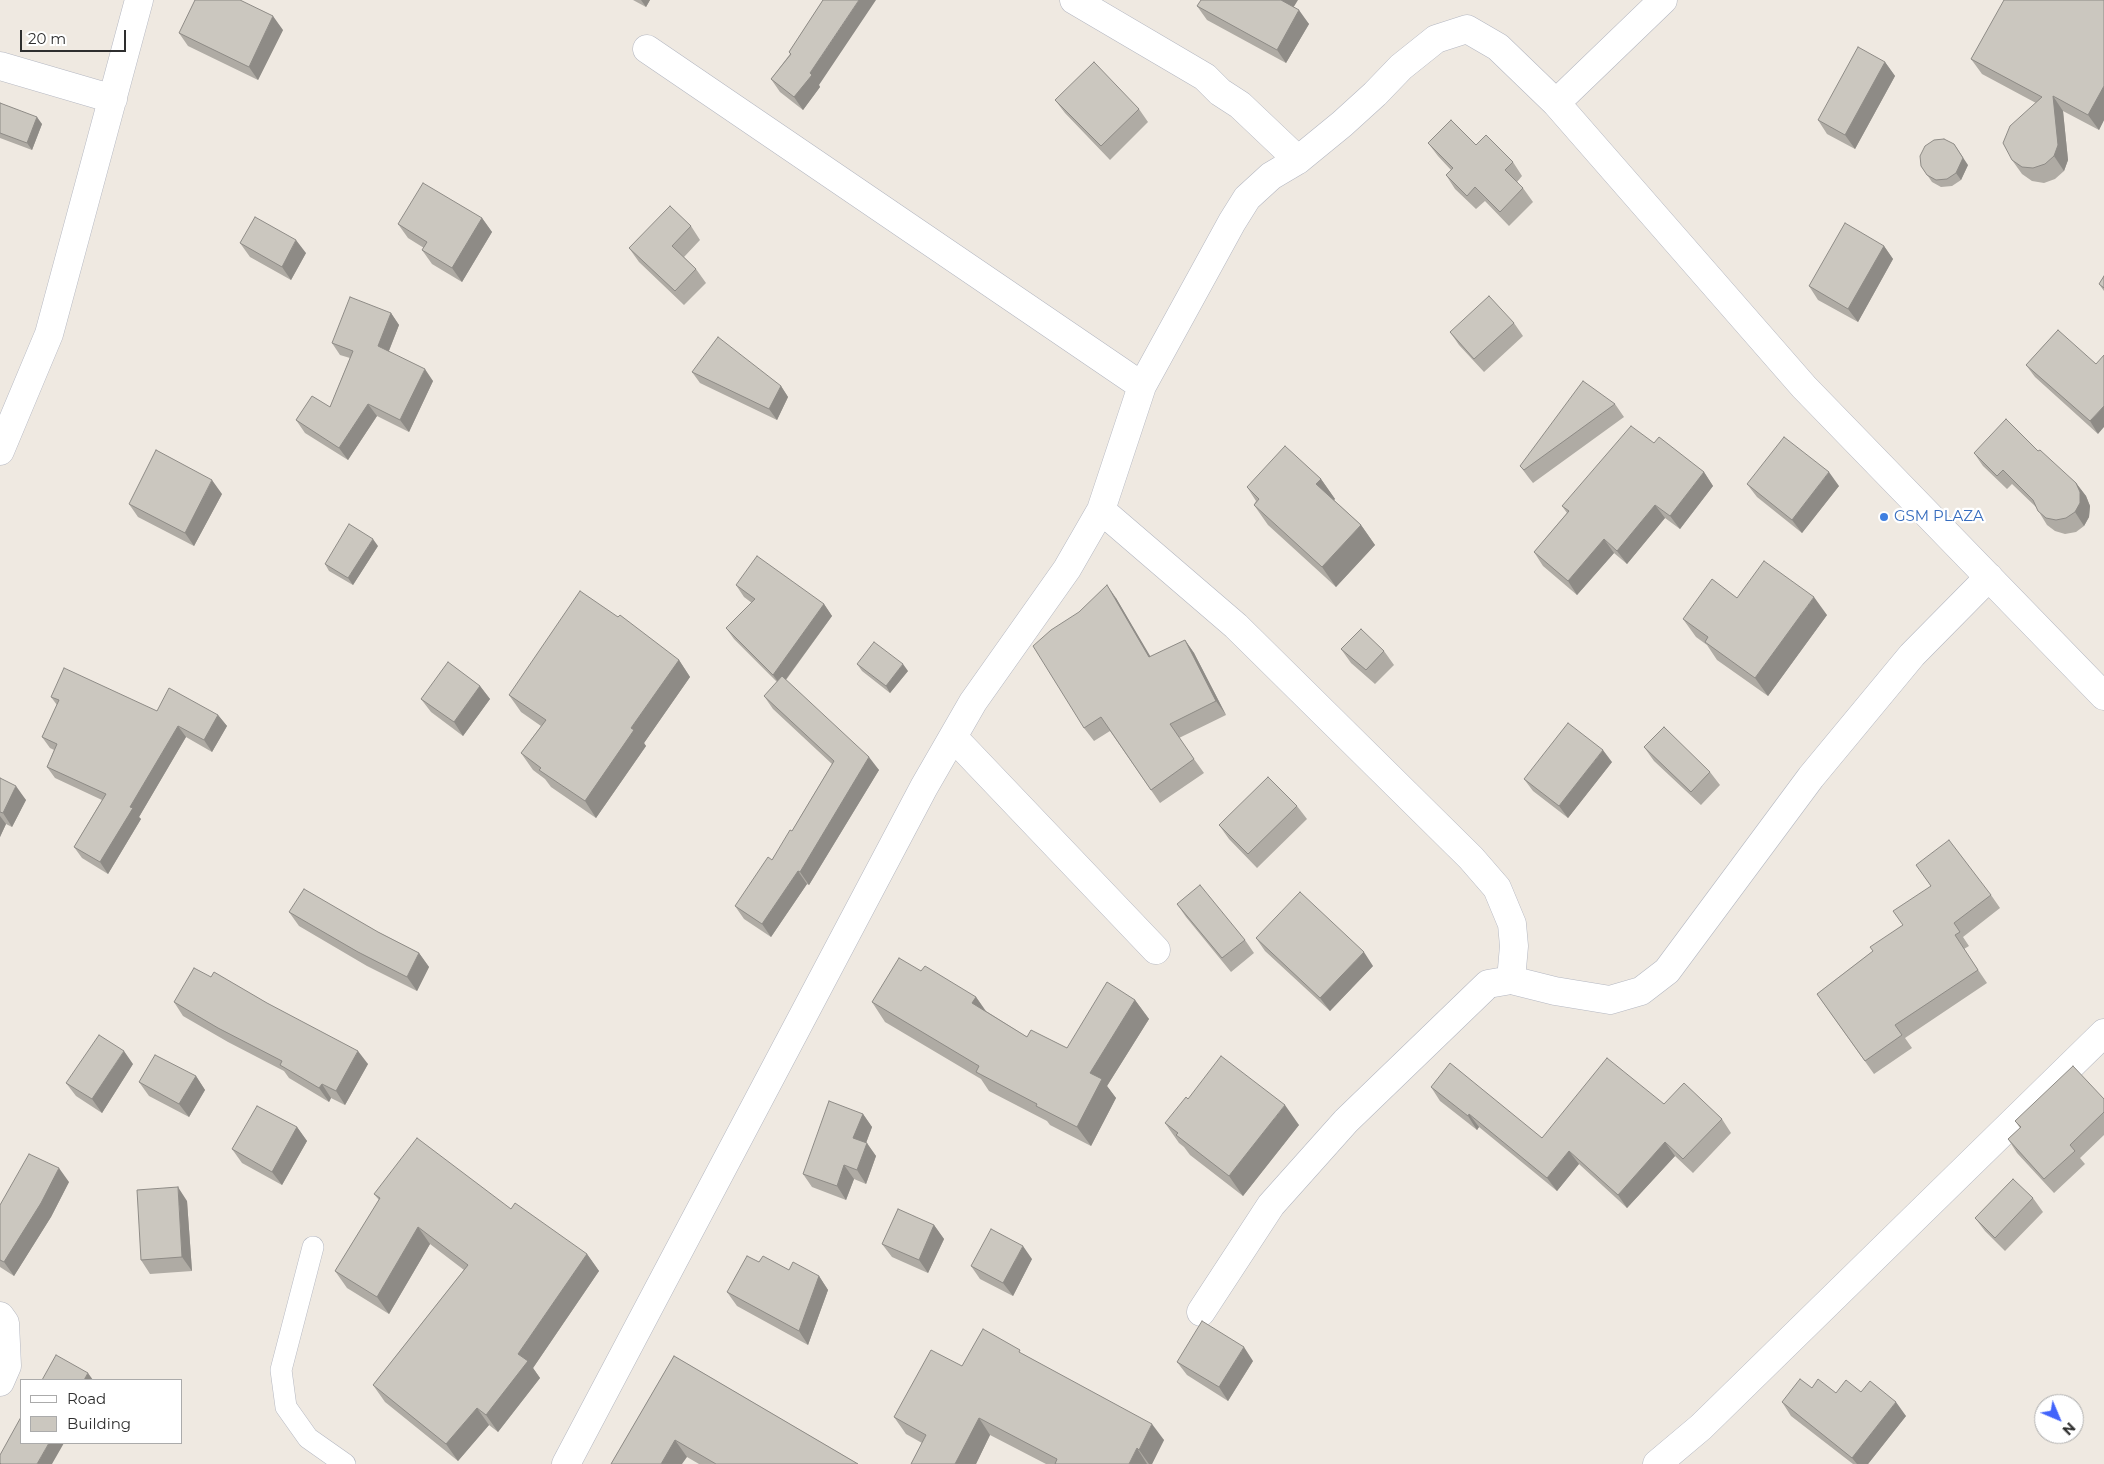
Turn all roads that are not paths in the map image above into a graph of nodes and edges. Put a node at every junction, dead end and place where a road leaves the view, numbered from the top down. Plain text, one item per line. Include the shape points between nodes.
1 (138, 0) edge
2 (1074, 0) edge
3 (1663, 0) edge
4 (647, 49) dead end
5 (0, 66) edge
6 (113, 98) junction
7 (1556, 103) junction
8 (1298, 160) junction
9 (1142, 386) junction
10 (0, 451) edge
11 (1101, 510) junction
12 (1989, 577) junction
13 (2104, 696) edge
14 (953, 737) junction
15 (1156, 950) dead end
16 (1511, 980) junction
17 (2104, 1033) edge
18 (312, 1247) dead end
19 (1201, 1312) dead end
20 (0, 1316) edge
21 (0, 1382) edge
22 (346, 1464) edge
23 (566, 1464) edge
24 (1657, 1464) edge

1 - 6 street
2 - 8 street via 1205,77
3 - 7 street
4 - 9 street
5 - 6 street
6 - 10 street via 49,334
7 - 8 street via 1498,47 1467,29 1436,39
7 - 12 street via 1804,387
8 - 9 street via 1270,176 1247,198
9 - 11 street
11 - 14 street via 1067,569 973,702
11 - 16 street via 1236,626 1471,858 1497,888 1512,924
12 - 13 street
12 - 16 street via 1912,655 1811,777 1667,971 1641,991 1610,1000
14 - 15 street
14 - 23 street
16 - 19 street via 1488,984 1346,1121 1271,1206
17 - 24 street via 1701,1428
18 - 22 lane via 281,1370 286,1407 308,1438
20 - 21 street via 5,1323 7,1366

